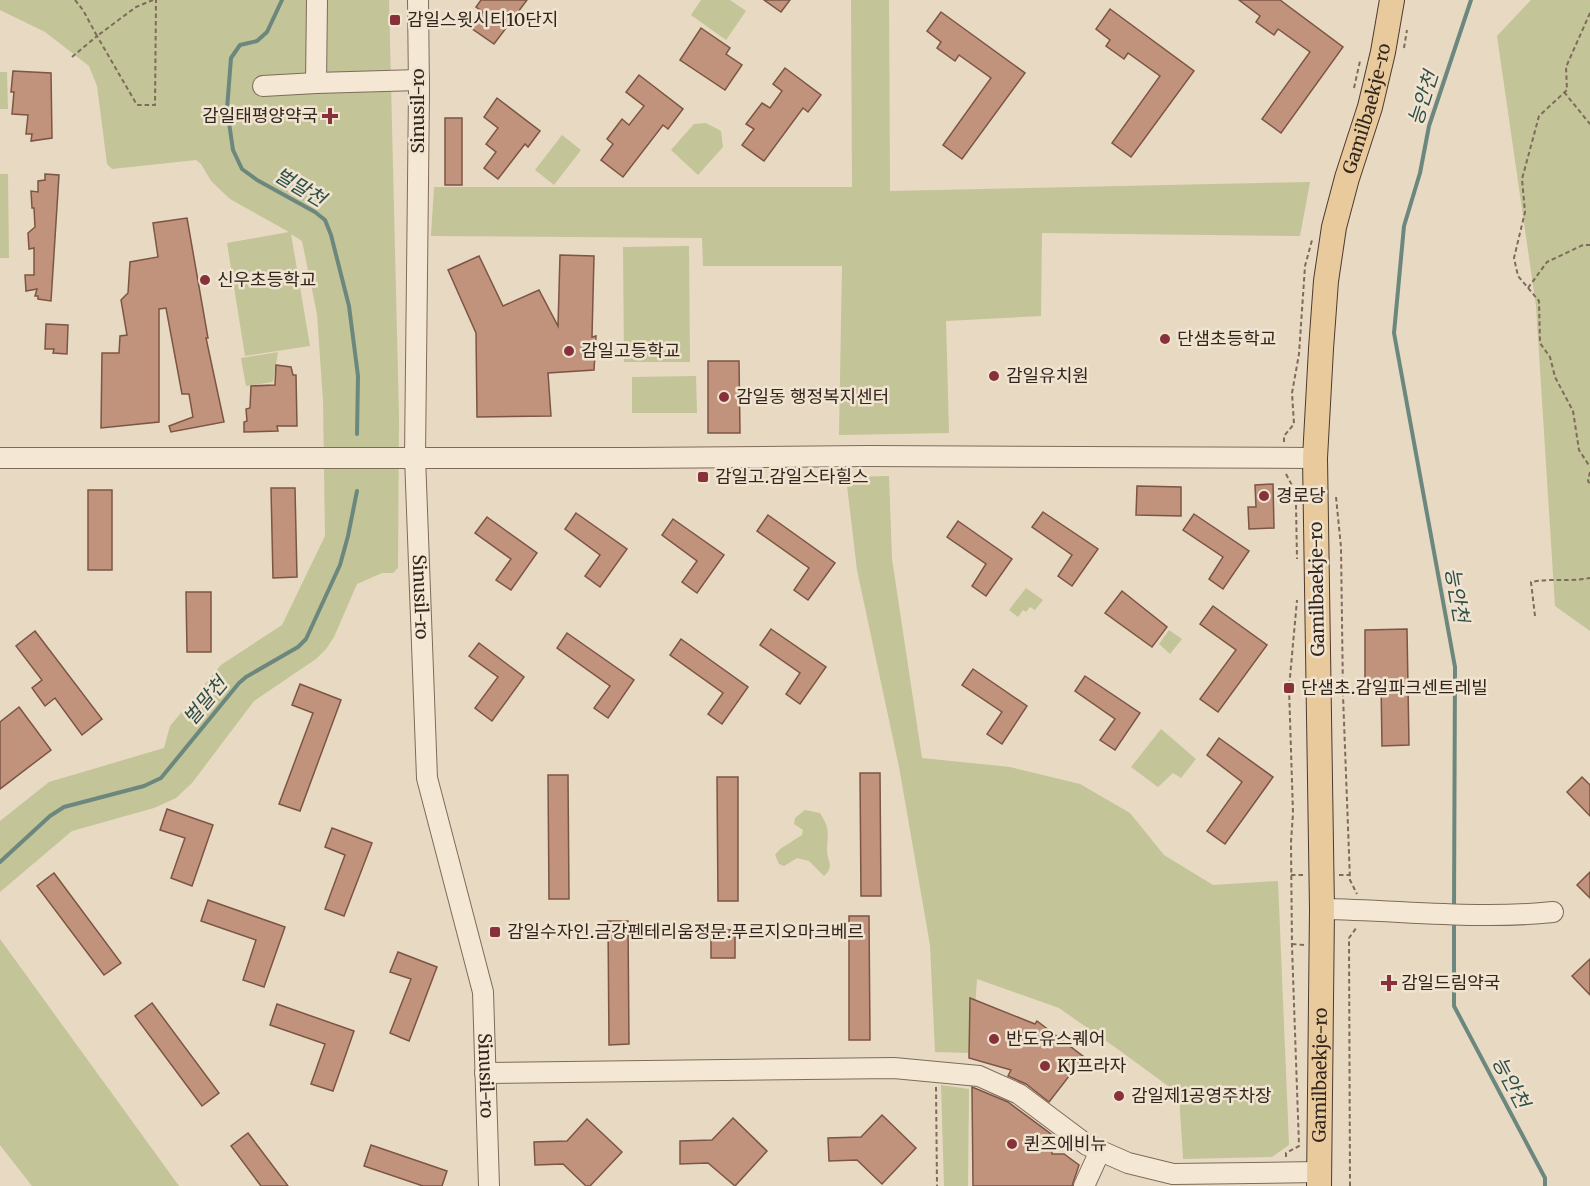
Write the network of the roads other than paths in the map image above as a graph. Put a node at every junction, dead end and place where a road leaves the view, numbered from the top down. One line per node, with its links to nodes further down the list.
1 (317, 0): 5 (street)
2 (418, 0): 4 (street, Sinusil-ro)
3 (1392, 0): 9 (main road, Gamilbaekje-ro)
4 (419, 80): 5 (street); 7 (street, Sinusil-ro)
5 (316, 83): 6 (street)
6 (264, 86)
7 (415, 457): 8 (street); 9 (street); 12 (street, Sinusil-ro)
8 (0, 458)
9 (1315, 458): 10 (main road, Gamilbaekje-ro)
10 (1322, 909): 11 (street); 14 (main road, Gamilbaekje-ro)
11 (1553, 912)
12 (485, 1073): 13 (street); 15 (street, Sinusil-ro)
13 (1100, 1151): 14 (street); 16 (street)
14 (1319, 1179)
15 (489, 1186)
16 (1084, 1186)

